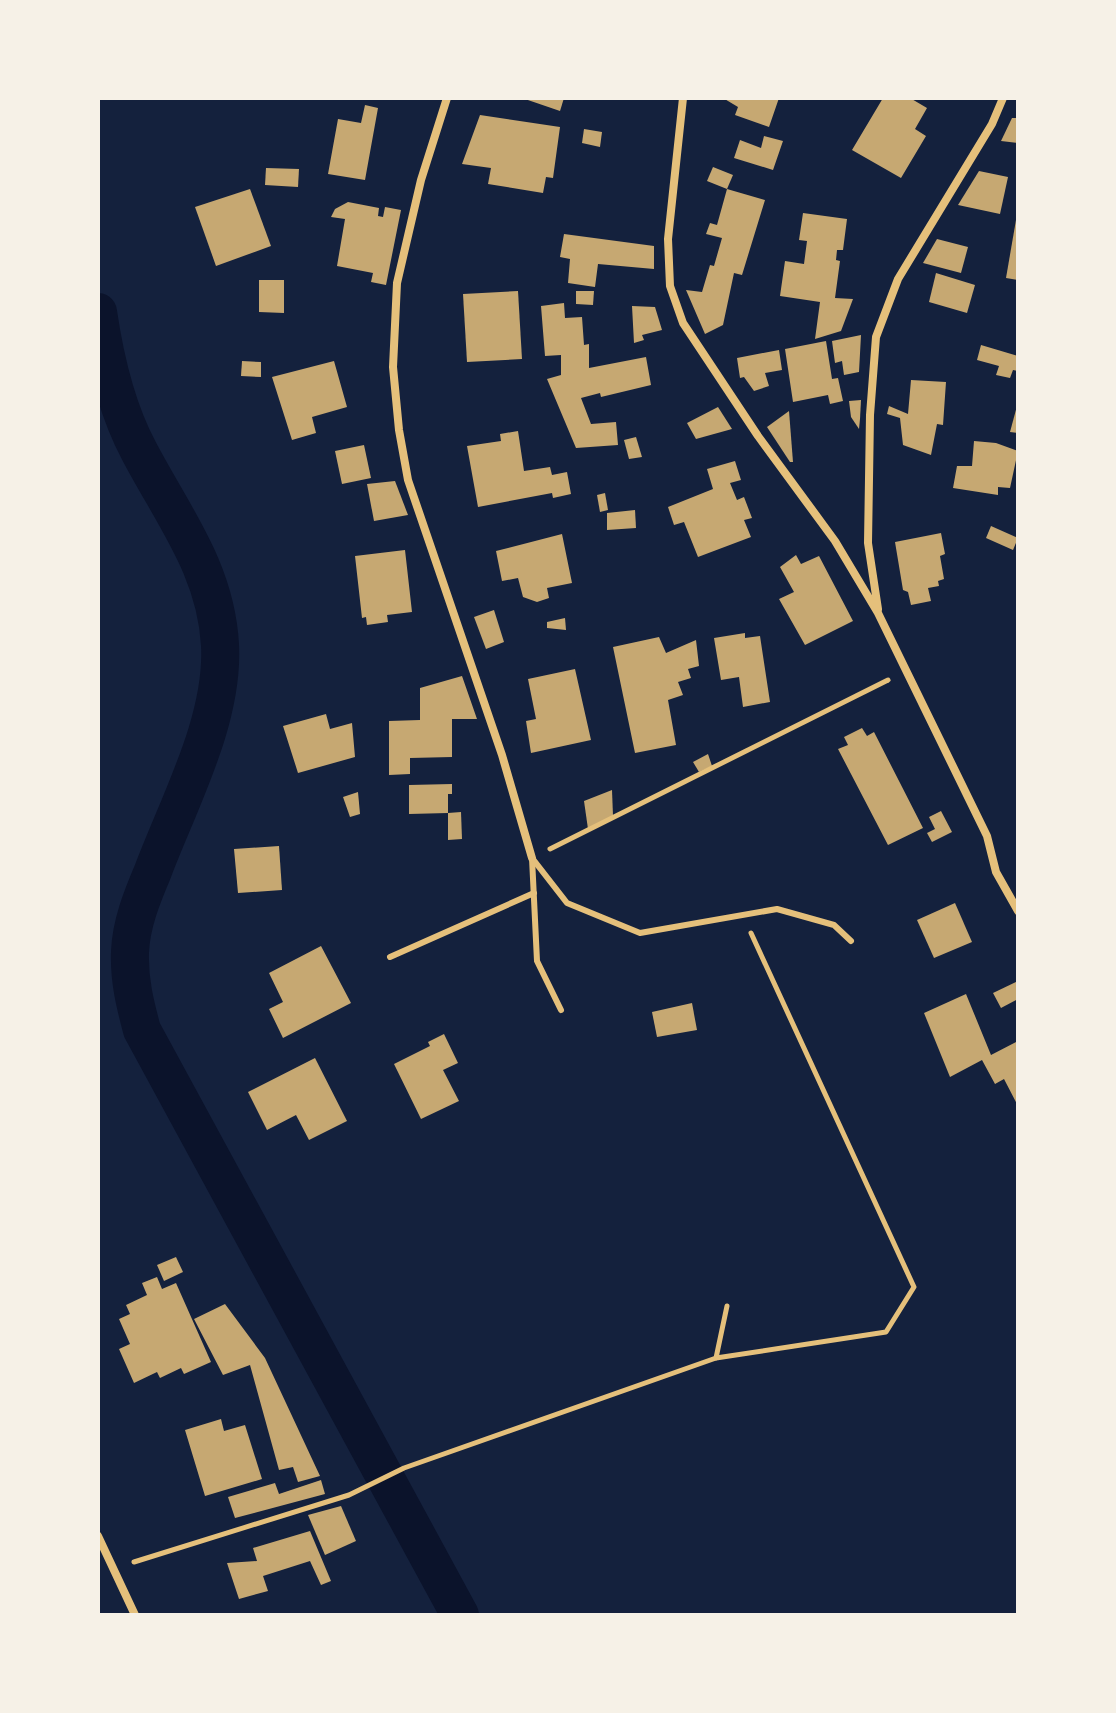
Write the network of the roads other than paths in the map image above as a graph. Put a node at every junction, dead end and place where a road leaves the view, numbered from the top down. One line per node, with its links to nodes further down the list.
1 (447, 98): 5 (street)
2 (683, 98): 4 (street)
3 (1003, 98): 4 (street)
4 (878, 613): 7 (street)
5 (532, 858): 6 (lane); 8 (lane)
6 (534, 893): 9 (lane); 10 (lane)
7 (1018, 911)
8 (851, 941)
9 (390, 957)
10 (561, 1010)
11 (98, 1536): 12 (street)
12 (135, 1615)

